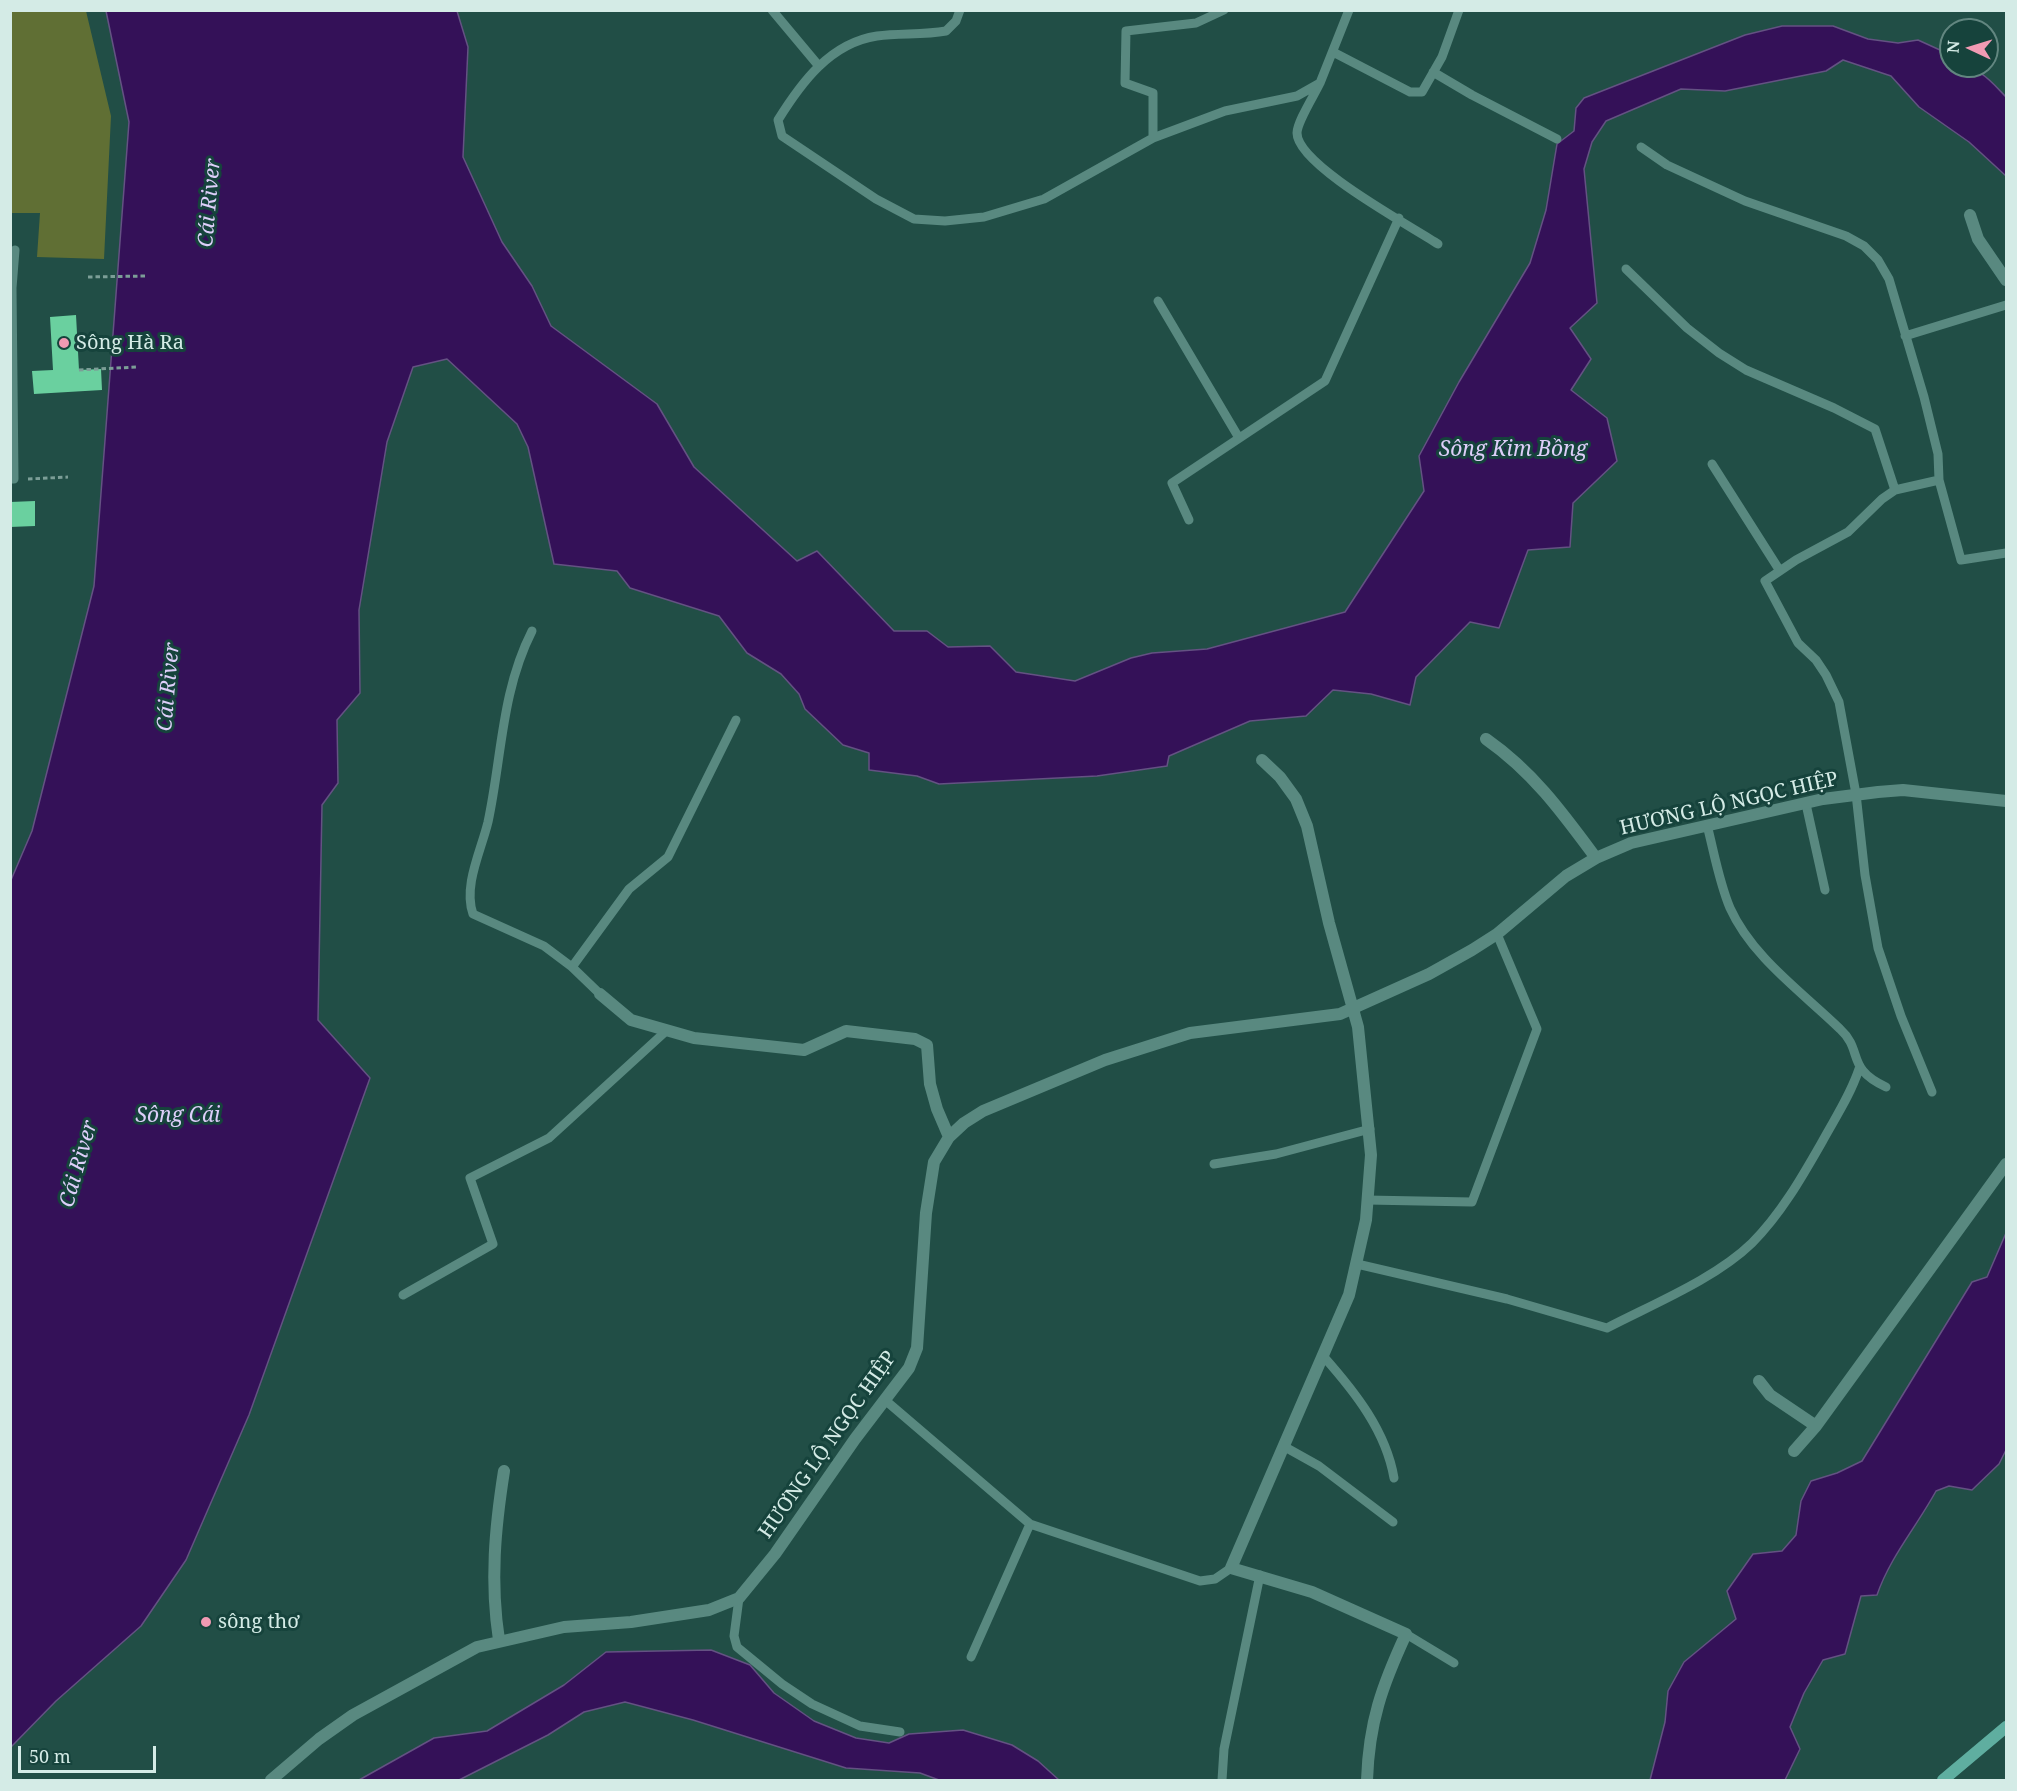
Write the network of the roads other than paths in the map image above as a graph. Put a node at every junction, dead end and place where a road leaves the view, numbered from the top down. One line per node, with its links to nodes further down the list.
1 (772, 10): 7 (lane)
2 (960, 10): 7 (lane)
3 (1224, 10): 10 (lane)
4 (1349, 10): 6 (lane)
5 (1459, 10): 8 (lane)
6 (1333, 52): 8 (lane); 9 (lane)
7 (818, 65): 10 (lane)
8 (1433, 72): 11 (lane)
9 (1320, 83): 10 (lane); 14 (lane)
10 (1153, 138)
11 (1557, 139)
12 (1641, 147): 22 (lane)
13 (1970, 215): 18 (street)
14 (1399, 218): 15 (lane); 23 (lane)
15 (1438, 243)
16 (15, 250): 19 (lane)
17 (1626, 269): 27 (lane)
18 (2007, 280)
19 (11, 287): 25 (lane)
20 (1158, 301): 23 (lane)
21 (2007, 305): 22 (lane)
22 (1905, 336): 26 (lane)
23 (1239, 438): 28 (lane)
24 (1712, 464): 30 (lane)
25 (12, 479)
26 (1939, 480): 27 (lane); 29 (lane)
27 (1895, 490): 30 (lane)
28 (1189, 520)
29 (2007, 552)
30 (1780, 571): 35 (lane)
31 (532, 631): 42 (lane)
32 (736, 720): 42 (lane)
33 (1486, 739): 39 (street)
34 (1262, 760): 44 (street)
35 (1856, 794): 36 (street, HƯƠNG LỘ NGỌC HIỆP); 37 (street, HƯƠNG LỘ NGỌC HIỆP); 48 (lane)
36 (2007, 801)
37 (1806, 804): 38 (street, HƯƠNG LỘ NGỌC HIỆP); 40 (lane)
38 (1707, 825): 39 (street, HƯƠNG LỘ NGỌC HIỆP); 46 (lane)
39 (1596, 858): 41 (street, HƯƠNG LỘ NGỌC HIỆP)
40 (1825, 890)
41 (1497, 934): 44 (street, HƯƠNG LỘ NGỌC HIỆP); 53 (lane)
42 (572, 967): 43 (lane)
43 (600, 994): 45 (street)
44 (1354, 1008): 49 (street); 50 (street, HƯƠNG LỘ NGỌC HIỆP)
45 (665, 1032): 50 (street); 55 (lane)
46 (1859, 1069): 47 (lane); 54 (lane)
47 (1886, 1087)
48 (1932, 1092)
49 (1370, 1129): 51 (lane); 53 (street)
50 (950, 1137): 58 (street, HƯƠNG LỘ NGỌC HIỆP)
51 (1214, 1164)
52 (2007, 1164): 59 (street)
53 (1368, 1200): 54 (street)
54 (1357, 1264): 56 (street)
55 (403, 1295)
56 (1324, 1357): 60 (street); 63 (lane)
57 (1759, 1382): 59 (street)
58 (885, 1400): 65 (lane); 68 (street, HƯƠNG LỘ NGỌC HIỆP)
59 (1816, 1426): 61 (street)
60 (1285, 1447): 64 (lane); 66 (street)
61 (1794, 1451)
62 (504, 1471): 70 (street)
63 (1394, 1478)
64 (1393, 1522)
65 (1030, 1524): 66 (lane); 71 (lane)
66 (1231, 1568): 67 (street)
67 (1260, 1575): 69 (street); 76 (lane)
68 (739, 1598): 70 (street, HƯƠNG LỘ NGỌC HIỆP); 74 (lane)
69 (1406, 1634): 72 (lane); 77 (street)
70 (499, 1640): 75 (street, HƯƠNG LỘ NGỌC HIỆP)
71 (971, 1657)
72 (1454, 1663)
73 (2007, 1727): 78 (street)
74 (900, 1732)
75 (271, 1780)
76 (1222, 1780)
77 (1367, 1780)
78 (1943, 1780)

